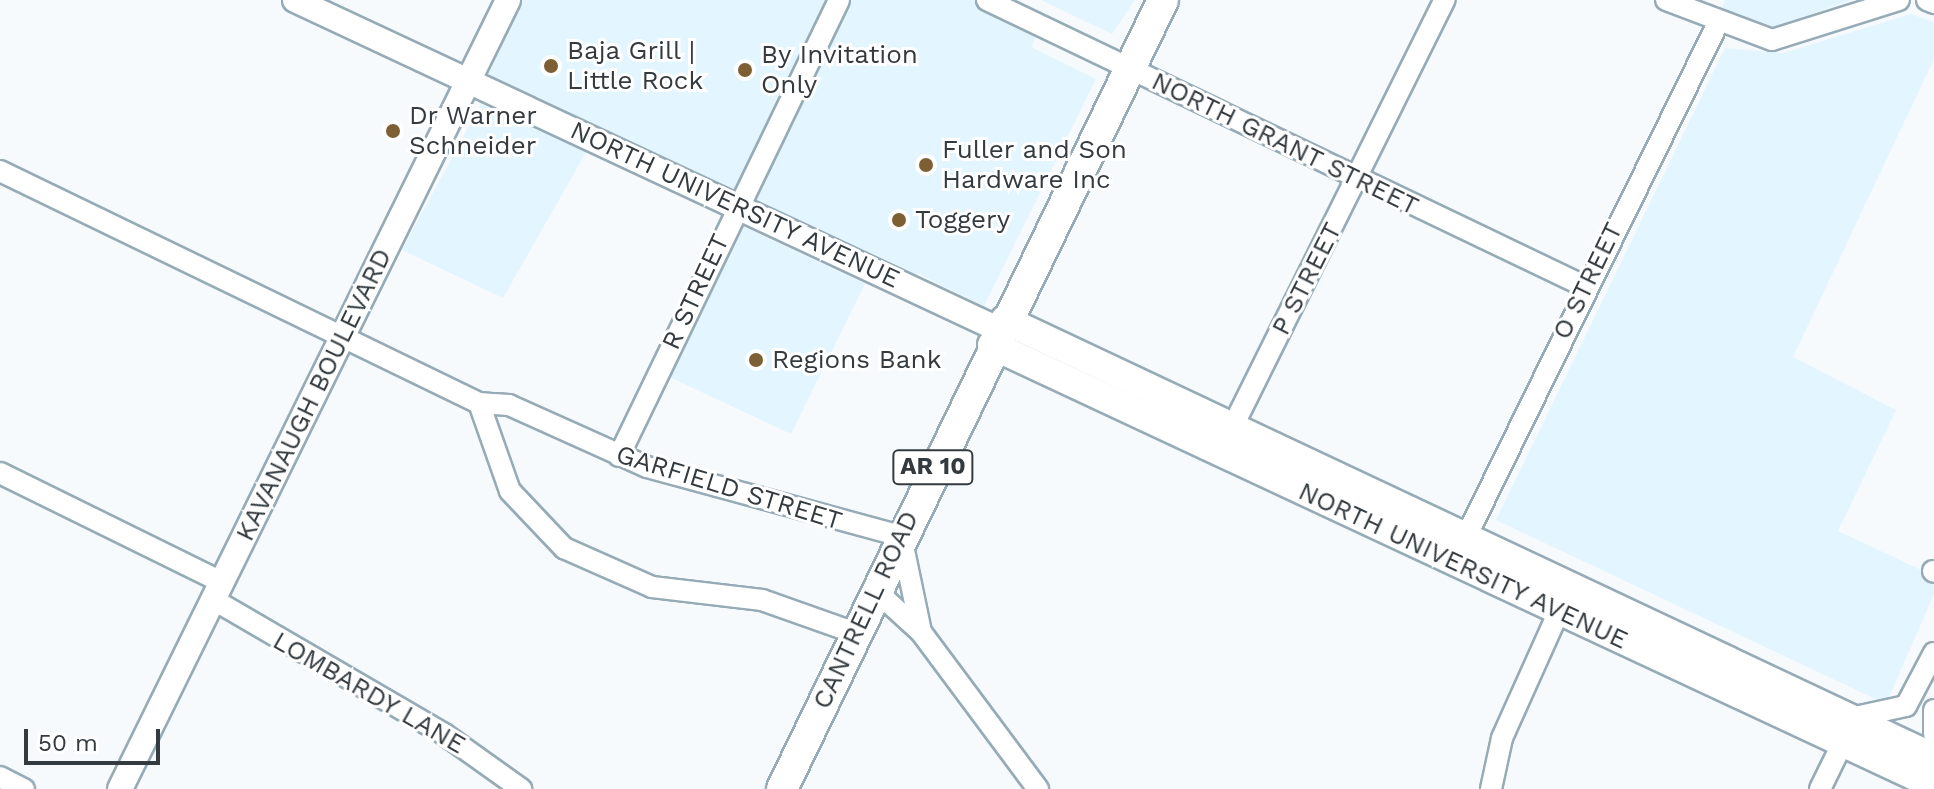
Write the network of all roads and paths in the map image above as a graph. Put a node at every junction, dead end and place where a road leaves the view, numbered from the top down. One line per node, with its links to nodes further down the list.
1 (295, 0): 11 (street, NORTH UNIVERSITY AVENUE)
2 (508, 0): 15 (street, KAVANAUGH BOULEVARD)
3 (839, 0): 18 (street, R STREET)
4 (987, 0): 14 (street, NORTH GRANT STREET)
5 (1163, 0): 14 (main road, CANTRELL ROAD / AR 10)
6 (1444, 0): 17 (street, P STREET)
7 (1666, 0): 13 (street)
8 (1899, 0): 12 (street)
9 (1927, 0): 10 (street)
10 (1934, 3)
11 (326, 7): 15 (street, NORTH UNIVERSITY AVENUE)
12 (1848, 8): 13 (street)
13 (1717, 25): 19 (street, O STREET)
14 (1130, 68): 17 (street, NORTH GRANT STREET); 20 (main road, CANTRELL ROAD / AR 10)
15 (469, 81): 18 (street, NORTH UNIVERSITY AVENUE); 21 (street, KAVANAUGH BOULEVARD)
16 (0, 171): 21 (street, GARFIELD STREET)
17 (1356, 180): 19 (street, NORTH GRANT STREET); 23 (street, P STREET)
18 (738, 205): 20 (street, NORTH UNIVERSITY AVENUE); 24 (street, R STREET)
19 (1584, 286): 27 (street, O STREET)
20 (999, 332): 23 (main road, NORTH UNIVERSITY AVENUE); 26 (main road, CANTRELL ROAD / AR 10); 31 (main road, NORTH UNIVERSITY AVENUE)
21 (341, 339): 22 (street, GARFIELD STREET); 30 (street, KAVANAUGH BOULEVARD)
22 (479, 403): 24 (street, GARFIELD STREET); 33 (street)
23 (1232, 428): 27 (main road, NORTH UNIVERSITY AVENUE)
24 (619, 456): 26 (street, GARFIELD STREET)
25 (0, 473): 30 (street, LOMBARDY LANE)
26 (901, 536): 29 (main road, CANTRELL ROAD / AR 10); 32 (street)
27 (1465, 539): 28 (main road, NORTH UNIVERSITY AVENUE)
28 (1571, 585): 31 (street); 36 (main road, NORTH UNIVERSITY AVENUE)
29 (875, 590): 32 (street); 33 (main road, CANTRELL ROAD / AR 10)
30 (218, 591): 42 (street, KAVANAUGH BOULEVARD); 43 (street, LOMBARDY LANE)
31 (1558, 613): 36 (main road, NORTH UNIVERSITY AVENUE); 46 (street)
32 (921, 632): 45 (street)
33 (855, 633): 44 (main road, CANTRELL ROAD / AR 10)
34 (1934, 653): 36 (street)
35 (1934, 710): 37 (street)
36 (1849, 729): 38 (main road, NORTH UNIVERSITY AVENUE); 40 (main road, NORTH UNIVERSITY AVENUE); 47 (street)
37 (1934, 734)
38 (1934, 758)
39 (0, 777): 41 (street)
40 (1934, 785)
41 (24, 789)
42 (120, 789)
43 (521, 789)
44 (782, 789)
45 (1038, 789)
46 (1491, 789)
47 (1820, 789)

